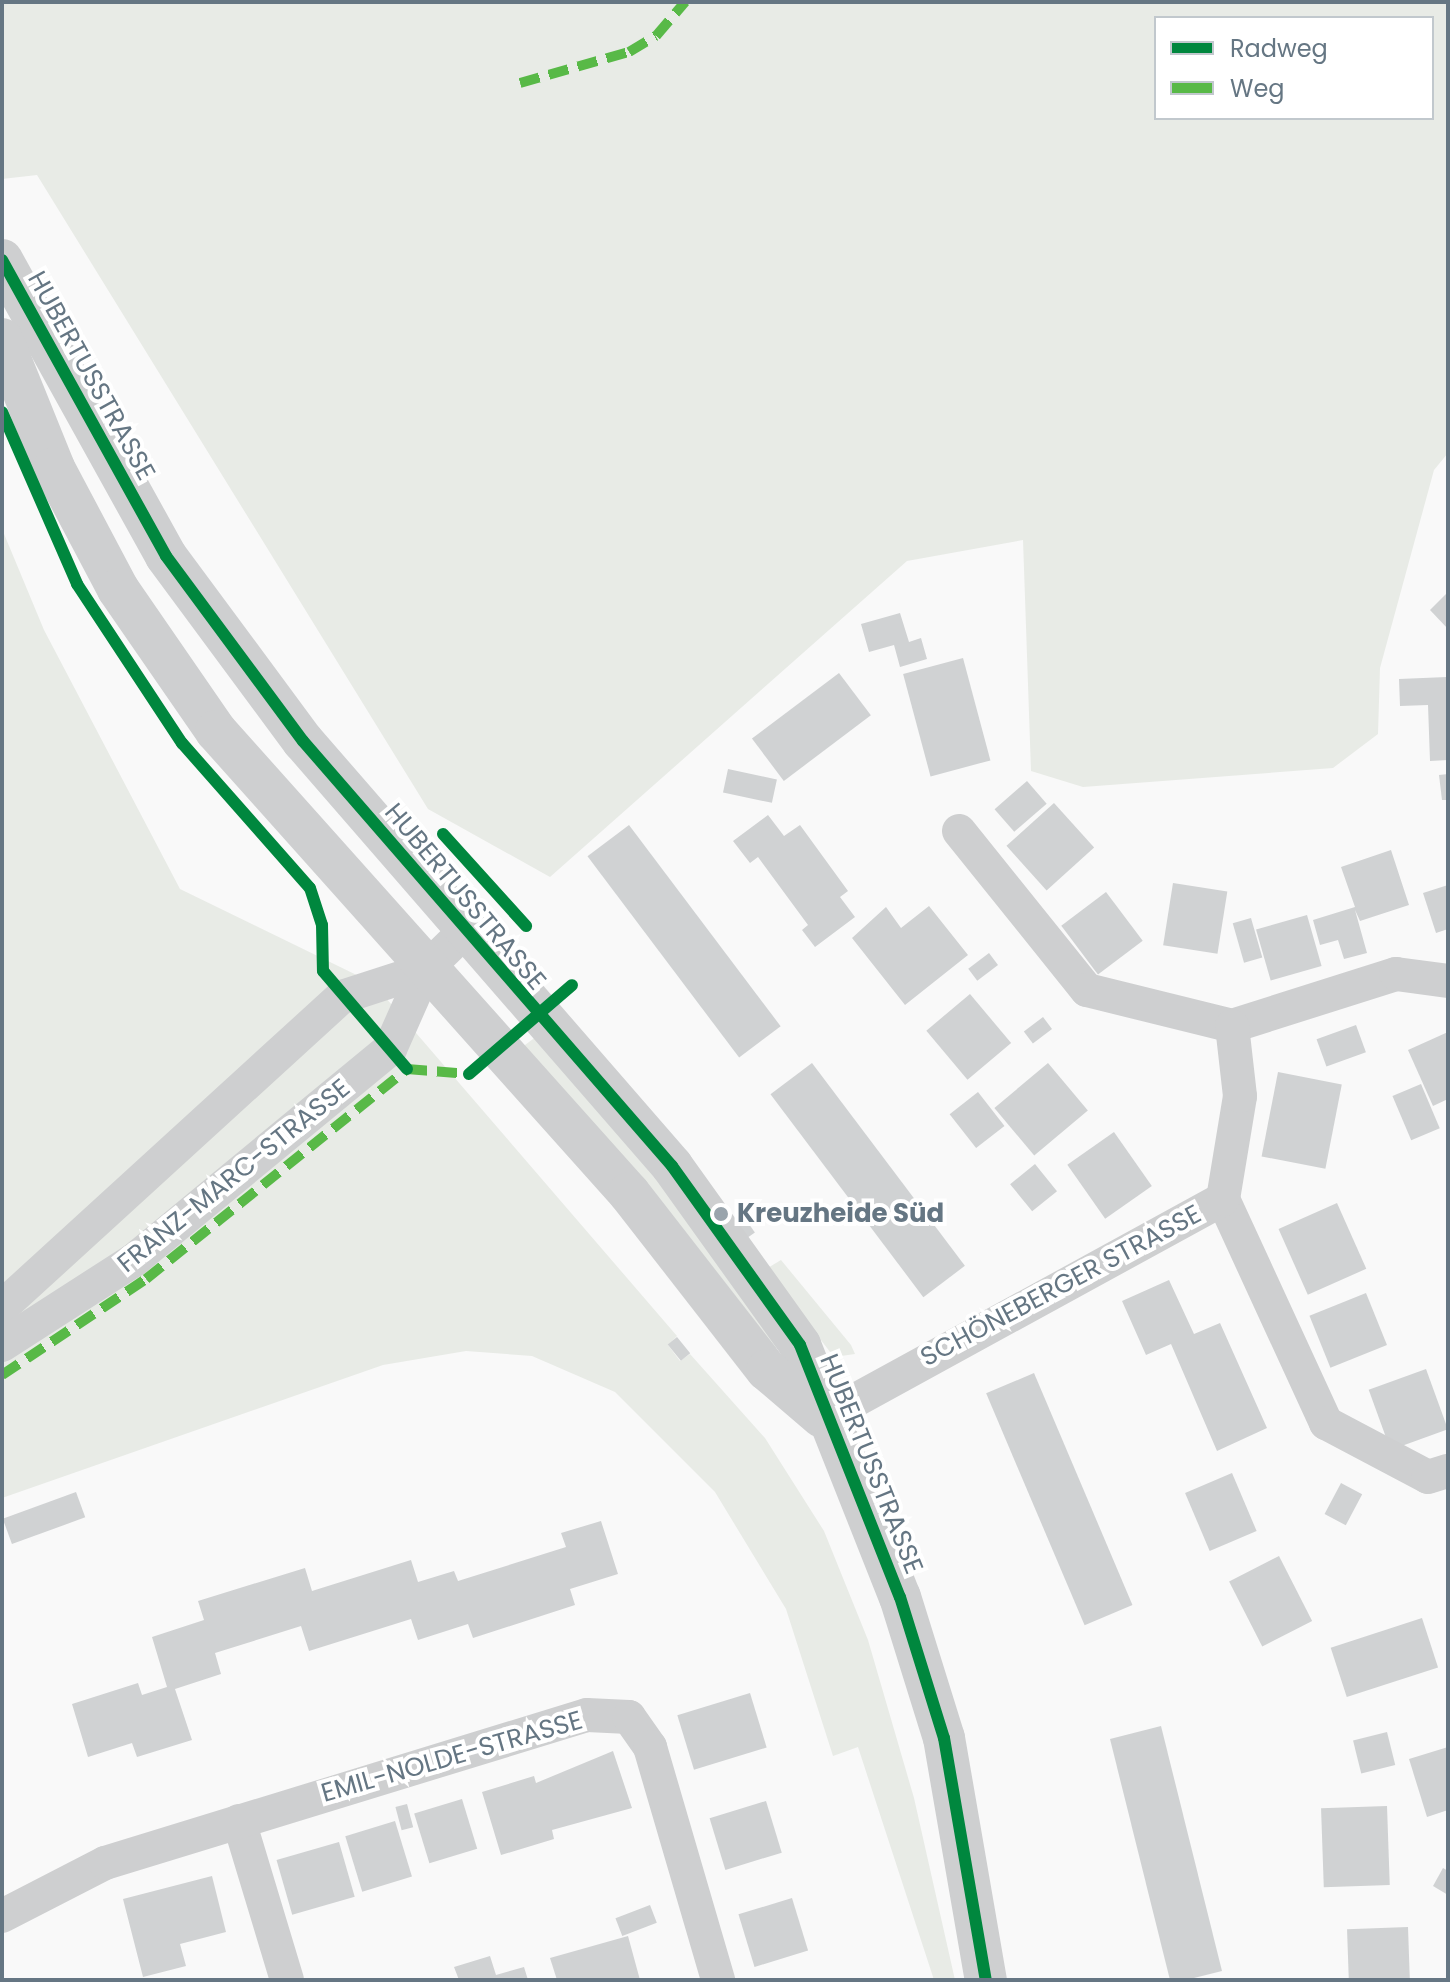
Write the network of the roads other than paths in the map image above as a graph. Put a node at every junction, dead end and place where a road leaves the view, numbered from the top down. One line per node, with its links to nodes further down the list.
1 (2, 260): 4 (street, HUBERTUSSTRASSE)
2 (2, 339): 5 (street, HUBERTUSSTRASSE)
3 (959, 831): 7 (street)
4 (464, 932): 5 (street, FRANZ-MARC-STRASSE); 12 (street, HUBERTUSSTRASSE)
5 (425, 970): 9 (street, FRANZ-MARC-STRASSE); 10 (street, FRANZ-MARC-STRASSE); 12 (street, HUBERTUSSTRASSE)
6 (1448, 981): 7 (street)
7 (1232, 1026): 8 (street, SCHÖNEBERGER STRASSE)
8 (1223, 1199): 11 (street, SCHÖNEBERGER STRASSE); 13 (street)
9 (2, 1307)
10 (2, 1345)
11 (885, 1381): 12 (street, HUBERTUSSTRASSE)
12 (823, 1418): 18 (street, HUBERTUSSTRASSE)
13 (1448, 1471)
14 (239, 1821): 15 (street, EMIL-NOLDE-STRASSE); 16 (street); 17 (street, EMIL-NOLDE-STRASSE)
15 (2, 1916)
16 (287, 1980)
17 (718, 1980)
18 (986, 1980)

